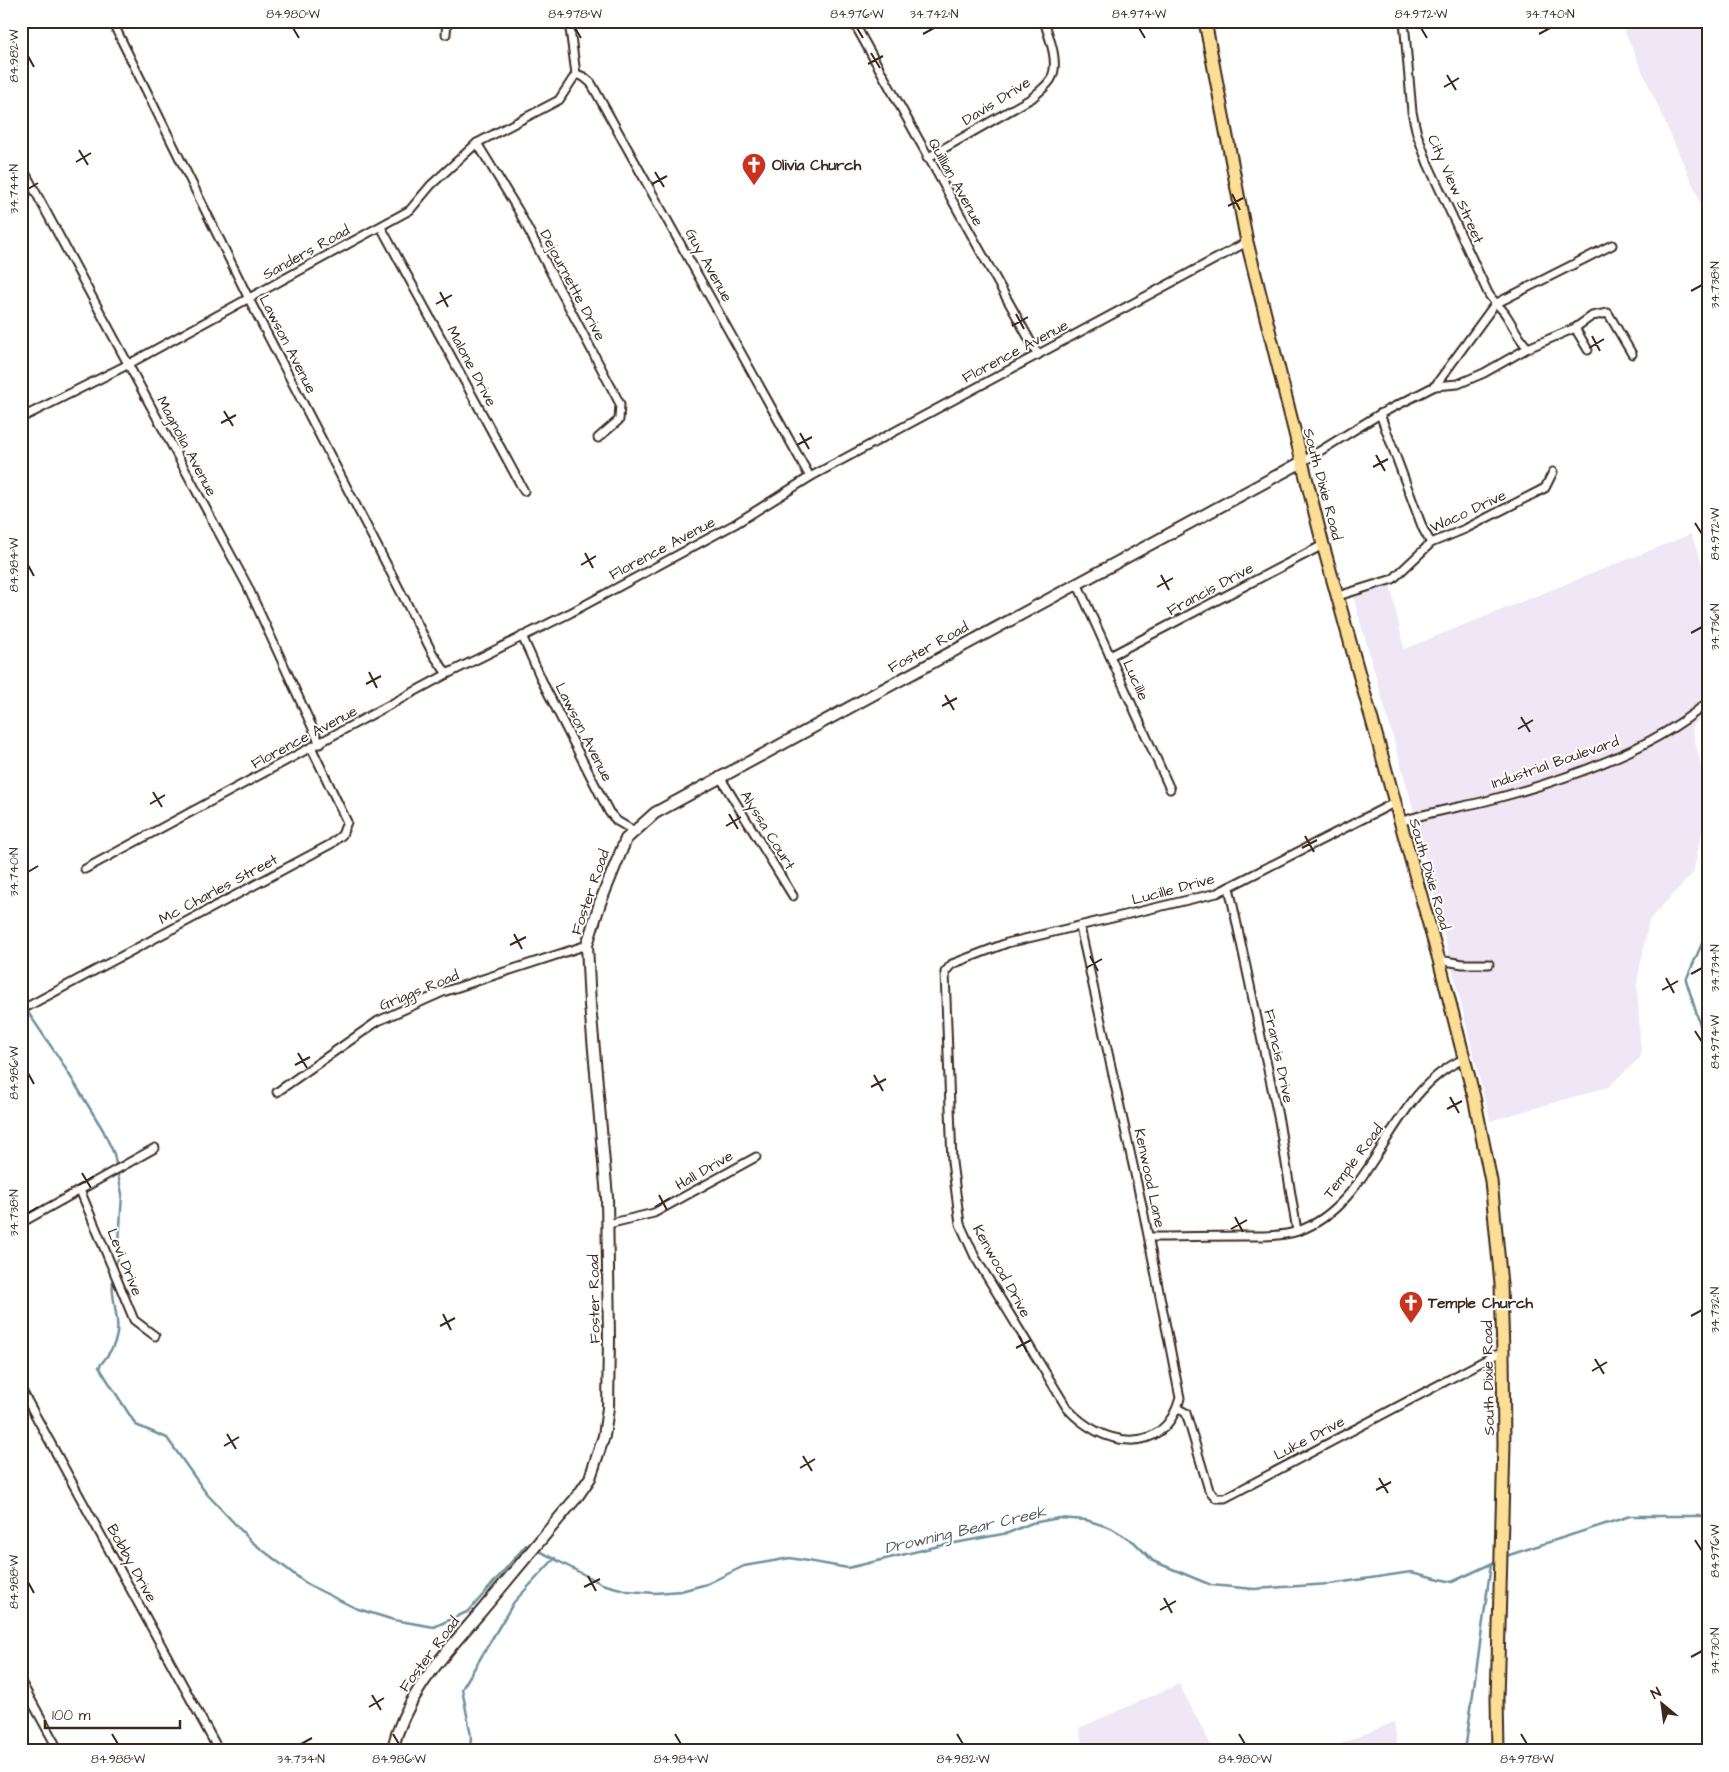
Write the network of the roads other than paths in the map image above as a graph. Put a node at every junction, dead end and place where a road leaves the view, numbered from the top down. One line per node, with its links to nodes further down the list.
1 (112, 21): 16 (street, Lawson Avenue)
2 (447, 21): 8 (street)
3 (574, 21): 9 (street)
4 (853, 21): 11 (street, Quillian Avenue)
5 (1044, 21): 11 (street, Davis Drive)
6 (1205, 21): 14 (main road, South Dixie Road)
7 (1404, 21): 17 (street, City View Street)
8 (446, 34)
9 (576, 74): 10 (street, Sanders Road); 30 (street, Guy Avenue)
10 (477, 143): 13 (street, Sanders Road); 27 (street, Dejournette Drive)
11 (927, 158): 22 (street, Quillian Avenue)
12 (21, 165): 23 (street, Magnolia Avenue)
13 (382, 227): 16 (street, Sanders Road); 31 (street, Malone Drive)
14 (1247, 242): 22 (street, Florence Avenue); 28 (main road, South Dixie Road)
15 (1612, 245): 17 (street)
16 (249, 299): 23 (street, Sanders Road); 38 (street, Lawson Avenue)
17 (1495, 304): 19 (street, City View Street); 24 (street)
18 (1575, 328): 19 (street); 20 (street); 21 (street)
19 (1528, 348): 24 (street)
20 (1588, 350)
21 (1632, 354)
22 (1038, 355): 30 (street, Florence Avenue)
23 (127, 365): 26 (street, Sanders Road); 40 (street, Magnolia Avenue)
24 (1435, 386): 25 (street)
25 (1380, 414): 28 (street); 32 (street)
26 (21, 418)
27 (598, 438)
28 (1302, 462): 33 (main road, South Dixie Road); 34 (street, Foster Road)
29 (1553, 472): 32 (street, Waco Drive)
30 (810, 477): 36 (street, Florence Avenue)
31 (524, 491)
32 (1431, 543): 35 (street, Waco Drive)
33 (1323, 545): 35 (main road, South Dixie Road); 37 (street, Francis Drive)
34 (1077, 583): 37 (street, Lucille); 42 (street, Foster Road)
35 (1338, 596): 44 (main road, South Dixie Road)
36 (522, 636): 38 (street, Florence Avenue); 46 (street, Lawson Avenue)
37 (1110, 656): 43 (street, Lucille)
38 (447, 674): 40 (street, Florence Avenue)
39 (1708, 702): 45 (street, Industrial Boulevard)
40 (320, 744): 41 (street, Florence Avenue)
41 (312, 749): 47 (street, Florence Avenue); 55 (street, Mc Charles Street)
42 (720, 777): 46 (street, Foster Road); 49 (street, Alyssa Court)
43 (1170, 789)
44 (1394, 803): 45 (main road, South Dixie Road); 48 (street, Lucille Drive)
45 (1400, 822): 52 (main road, South Dixie Road)
46 (634, 831): 51 (street, Foster Road)
47 (85, 869)
48 (1229, 887): 50 (street, Lucille Drive); 63 (street, Francis Drive)
49 (793, 896)
50 (1080, 927): 54 (street, Lucille Drive); 64 (street, Kenwood Lane)
51 (587, 945): 57 (street, Griggs Road); 62 (street, Foster Road)
52 (1439, 960): 53 (street); 56 (main road, South Dixie Road)
53 (1489, 964)
54 (947, 968): 68 (street, Kenwood Drive)
55 (21, 1010)
56 (1464, 1059): 63 (street, Temple Road); 66 (main road, South Dixie Road)
57 (277, 1092)
58 (155, 1148): 60 (street)
59 (756, 1157): 62 (street, Hall Drive)
60 (80, 1190): 61 (street); 65 (street, Levi Drive)
61 (21, 1223)
62 (608, 1224): 72 (street, Foster Road)
63 (1297, 1232): 64 (street, Temple Road)
64 (1149, 1237): 68 (street, Kenwood Lane)
65 (155, 1336)
66 (1503, 1354): 68 (street, Luke Drive); 73 (main road, South Dixie Road)
67 (21, 1389): 71 (street, Bobby Drive)
68 (1178, 1408)
69 (21, 1682): 70 (street)
70 (60, 1751)
71 (219, 1751)
72 (392, 1751)
73 (1498, 1751)

